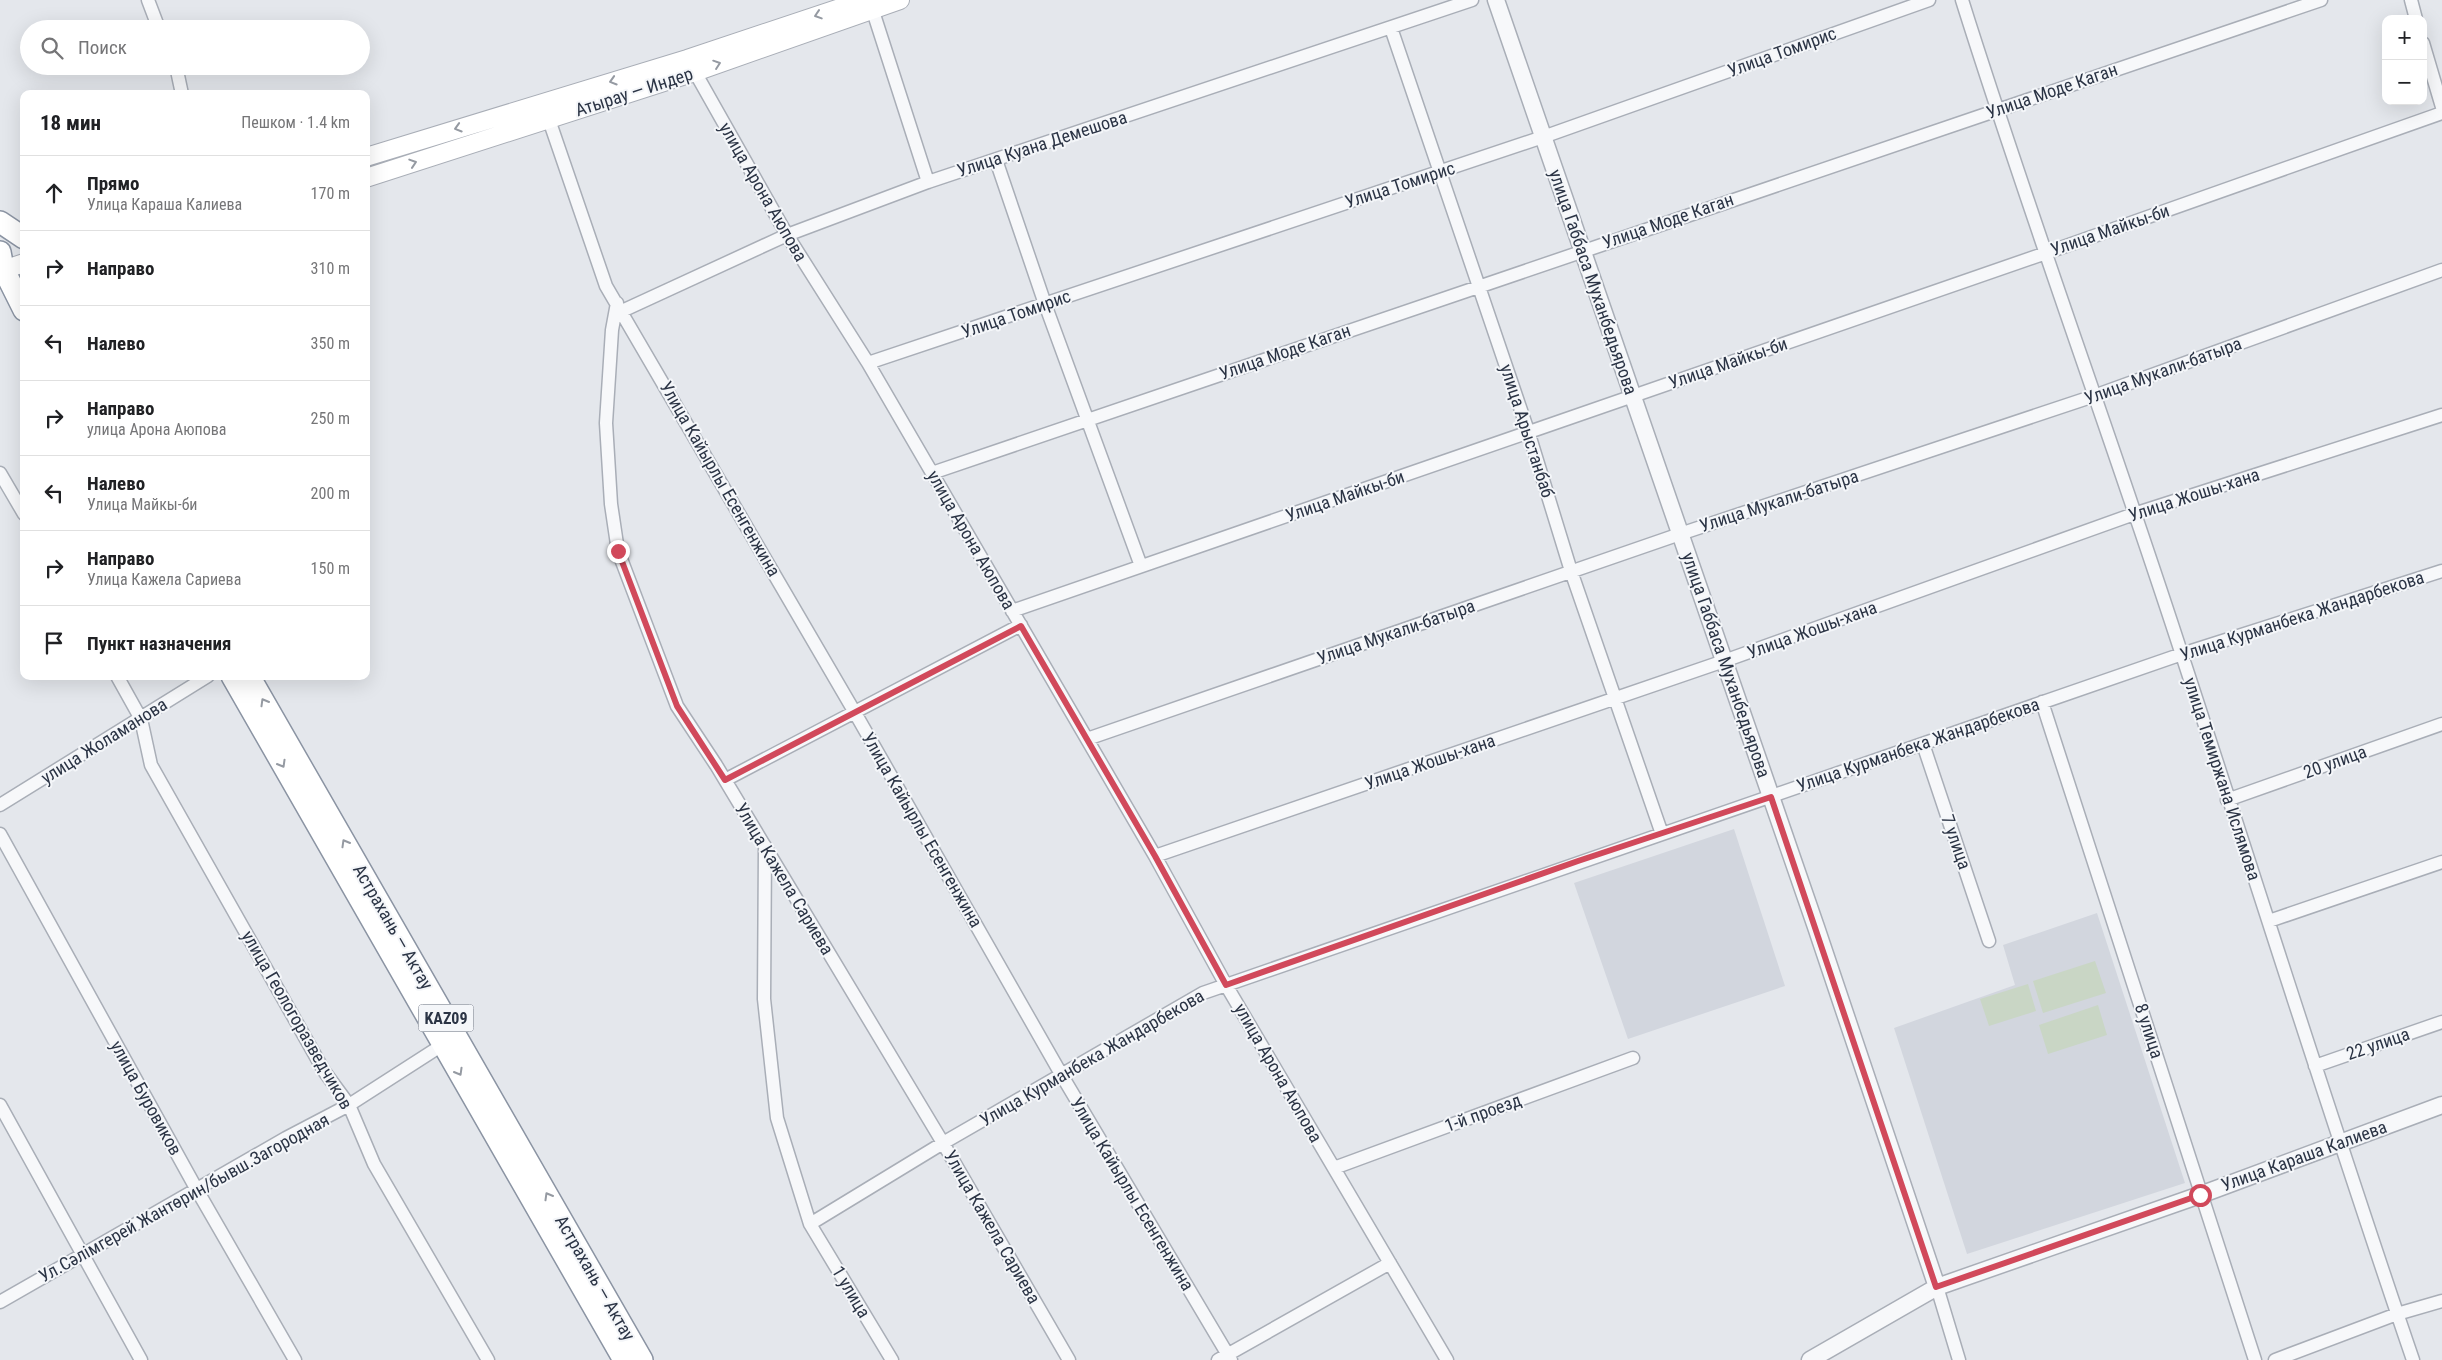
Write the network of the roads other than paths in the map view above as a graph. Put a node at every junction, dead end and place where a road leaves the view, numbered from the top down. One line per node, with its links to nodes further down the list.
1 (148, 0): 11 (street)
2 (900, 0): 9 (main road, Атырау — Индер)
3 (1472, 0): 12 (street, Улица Куана Демешова)
4 (1496, 0): 22 (street, улица Габбаса Муханбедьярова)
5 (1929, 0): 22 (street, Улица Томирис)
6 (1962, 0): 19 (street, улица Темиржана Ислямова)
7 (2321, 0): 19 (street, Улица Моде Каган)
8 (2411, 0): 10 (street)
9 (869, 3): 14 (main road, Атырау — Индер); 27 (street)
10 (2415, 15)
11 (156, 20)
12 (1391, 28): 24 (street, Улица Куана Демешова); 25 (street, улица Арыстанбаб)
13 (2427, 56): 18 (street)
14 (691, 65): 17 (main road, Атырау — Индер, one-way to 17); 21 (main road, Атырау — Индер); 30 (street, улица Арона Аюпова)
15 (178, 75): 16 (street)
16 (181, 90)
17 (543, 102): 21 (street, Улица Кайырлы Есенгенжина); 23 (main road, Атырау — Индер, one-way to 23)
18 (2442, 107)
19 (1997, 110): 31 (street, Улица Моде Каган); 32 (street, улица Темиржана Ислямова)
20 (2442, 113): 32 (street, Улица Майкы-би)
21 (549, 120): 26 (main road, Атырау — Индер, one-way to 21); 38 (street, Улица Кайырлы Есенгенжина)
22 (1544, 137): 25 (street, Улица Томирис); 31 (street, улица Габбаса Муханбедьярова)
23 (370, 156)
24 (996, 160): 27 (street, Улица Куана Демешова); 37 (street)
25 (1441, 171): 35 (street, улица Арыстанбаб); 37 (street, Улица Томирис)
26 (370, 177)
27 (928, 182): 30 (street, Улица Куана Демешова)
28 (0, 222): 29 (highway)
29 (20, 235)
30 (787, 235): 38 (street, Улица Куана Демешова); 39 (street, улица Арона Аюпова)
31 (1582, 250): 35 (street, Улица Моде Каган); 40 (street, улица Габбаса Муханбедьярова)
32 (2046, 253): 40 (street, Улица Майкы-би); 41 (street, улица Темиржана Ислямова)
33 (2442, 270): 41 (street, Улица Мукали-батыра)
34 (9, 274): 36 (highway)
35 (1478, 286): 43 (street, Улица Моде Каган); 44 (street, улица Арыстанбаб)
36 (20, 300)
37 (1045, 304): 39 (street, Улица Томирис); 43 (street)
38 (620, 307): 63 (street, Улица Кайырлы Есенгенжина); 68 (street, Улица Кажела Сариева)
39 (868, 363): 46 (street, улица Арона Аюпова)
40 (1633, 396): 44 (street, Улица Майкы-би); 49 (street, улица Габбаса Муханбедьярова)
41 (2094, 396): 48 (street, улица Темиржана Ислямова); 49 (street, Улица Мукали-батыра)
42 (2442, 415): 48 (street, Улица Жошы-хана)
43 (1087, 420): 46 (street, Улица Моде Каган); 50 (street)
44 (1528, 431): 50 (street, Улица Майкы-би); 52 (street, улица Арыстанбаб)
45 (0, 473): 47 (street)
46 (932, 473): 53 (street, улица Арона Аюпова)
47 (20, 507)
48 (2134, 514): 55 (street, улица Темиржана Ислямова); 56 (street, Улица Жошы-хана)
49 (1680, 534): 52 (street, Улица Мукали-батыра); 56 (street, улица Габбаса Муханбедьярова)
50 (1141, 566): 53 (street, Улица Майкы-би)
51 (2442, 571): 55 (street, Улица Курманбека Жандарбекова)
52 (1571, 572): 61 (street, улица Арыстанбаб); 66 (street, Улица Мукали-батыра)
53 (1012, 611): 54 (street, улица Арона Аюпова)
54 (1021, 626): 63 (street); 66 (street, улица Арона Аюпова)
55 (2182, 654): 62 (street, Улица Курманбека Жандарбекова); 70 (street, улица Темиржана Ислямова)
56 (1724, 661): 61 (street, Улица Жошы-хана); 69 (street, улица Габбаса Муханбедьярова)
57 (119, 680): 64 (street, улица Геологоразведчиков)
58 (202, 680): 64 (street, улица Жоламанова)
59 (234, 680): 77 (highway, Астрахань — Актау / KAZ09, one-way to 77)
60 (251, 680): 77 (highway, Астрахань — Актау / KAZ09, one-way to 60)
61 (1615, 699): 73 (street, улица Арыстанбаб); 75 (street, Улица Жошы-хана)
62 (2042, 702): 67 (street, Улица Курманбека Жандарбекова); 93 (street, 8 улица)
63 (854, 711): 68 (street); 85 (street, Улица Кайырлы Есенгенжина)
64 (141, 719): 71 (street, улица Жоламанова); 87 (street, улица Геологоразведчиков)
65 (2442, 724): 70 (street, 20 улица)
66 (1087, 739): 75 (street, улица Арона Аюпова)
67 (1923, 744): 69 (street, Улица Курманбека Жандарбекова); 79 (street, 7 улица)
68 (725, 780): 74 (street, Улица Кажела Сариева)
69 (1771, 797): 73 (street, Улица Курманбека Жандарбекова); 97 (street, улица Габбаса Муханбедьярова)
70 (2228, 800): 78 (street, улица Темиржана Ислямова)
71 (0, 805)
72 (0, 834): 92 (street, улица Буровиков)
73 (1662, 834): 80 (street, Улица Курманбека Жандарбекова)
74 (765, 846): 90 (street, Улица Кажела Сариева); 94 (street, 1 улица)
75 (1155, 856): 80 (street, улица Арона Аюпова)
76 (2442, 862): 78 (street)
77 (363, 889): 82 (highway, Астрахань — Актау / KAZ09)
78 (2269, 921): 84 (street, улица Темиржана Ислямова)
79 (1989, 941)
80 (1226, 985): 85 (street, Улица Курманбека Жандарбекова); 91 (street, улица Арона Аюпова)
81 (2442, 1022): 84 (street, 22 улица)
82 (449, 1040): 87 (street, Ул.Сәлімгерей Жантөрин/бывш.Загородная); 105 (highway, Астрахань — Актау / KAZ09, one-way to 105); 106 (highway, Астрахань — Актау / KAZ09, one-way to 82)
83 (1632, 1058): 91 (street, 1-й проезд)
84 (2315, 1066): 89 (street, улица Темиржана Ислямова)
85 (1062, 1074): 90 (street, Улица Курманбека Жандарбекова); 101 (street, Улица Кайырлы Есенгенжина)
86 (0, 1105): 95 (street)
87 (349, 1105): 92 (street, Ул.Сәлімгерей Жантөрин/бывш.Загородная); 104 (street, улица Геологоразведчиков)
88 (2442, 1105): 89 (street, Улица Караша Калиева)
89 (2340, 1142): 93 (street, Улица Караша Калиева); 100 (street, улица Темиржана Ислямова)
90 (943, 1143): 94 (street, Улица Курманбека Жандарбекова); 108 (street, Улица Кажела Сариева)
91 (1334, 1168): 96 (street, улица Арона Аюпова)
92 (197, 1190): 95 (street, Ул.Сәлімгерей Жантөрин/бывш.Загородная); 103 (street, улица Буровиков)
93 (2200, 1195): 97 (street, Улица Караша Калиева); 112 (street, 8 улица)
94 (810, 1224): 107 (street, 1 улица)
95 (84, 1255): 99 (street, Ул.Сәлімгерей Жантөрин/бывш.Загородная); 102 (street)
96 (1390, 1263): 101 (street); 109 (street, улица Арона Аюпова)
97 (1936, 1287): 110 (street, Улица Караша Калиева); 111 (street, улица Габбаса Муханбедьярова)
98 (2442, 1301): 100 (street)
99 (0, 1302)
100 (2397, 1314): 113 (street); 114 (street, улица Темиржана Ислямова)
101 (1226, 1358)
102 (141, 1360)
103 (295, 1360)
104 (488, 1360)
105 (624, 1360)
106 (642, 1360)
107 (892, 1360)
108 (1068, 1360)
109 (1447, 1360)
110 (1810, 1360)
111 (1959, 1360)
112 (2255, 1360)
113 (2275, 1360)
114 (2413, 1360)

